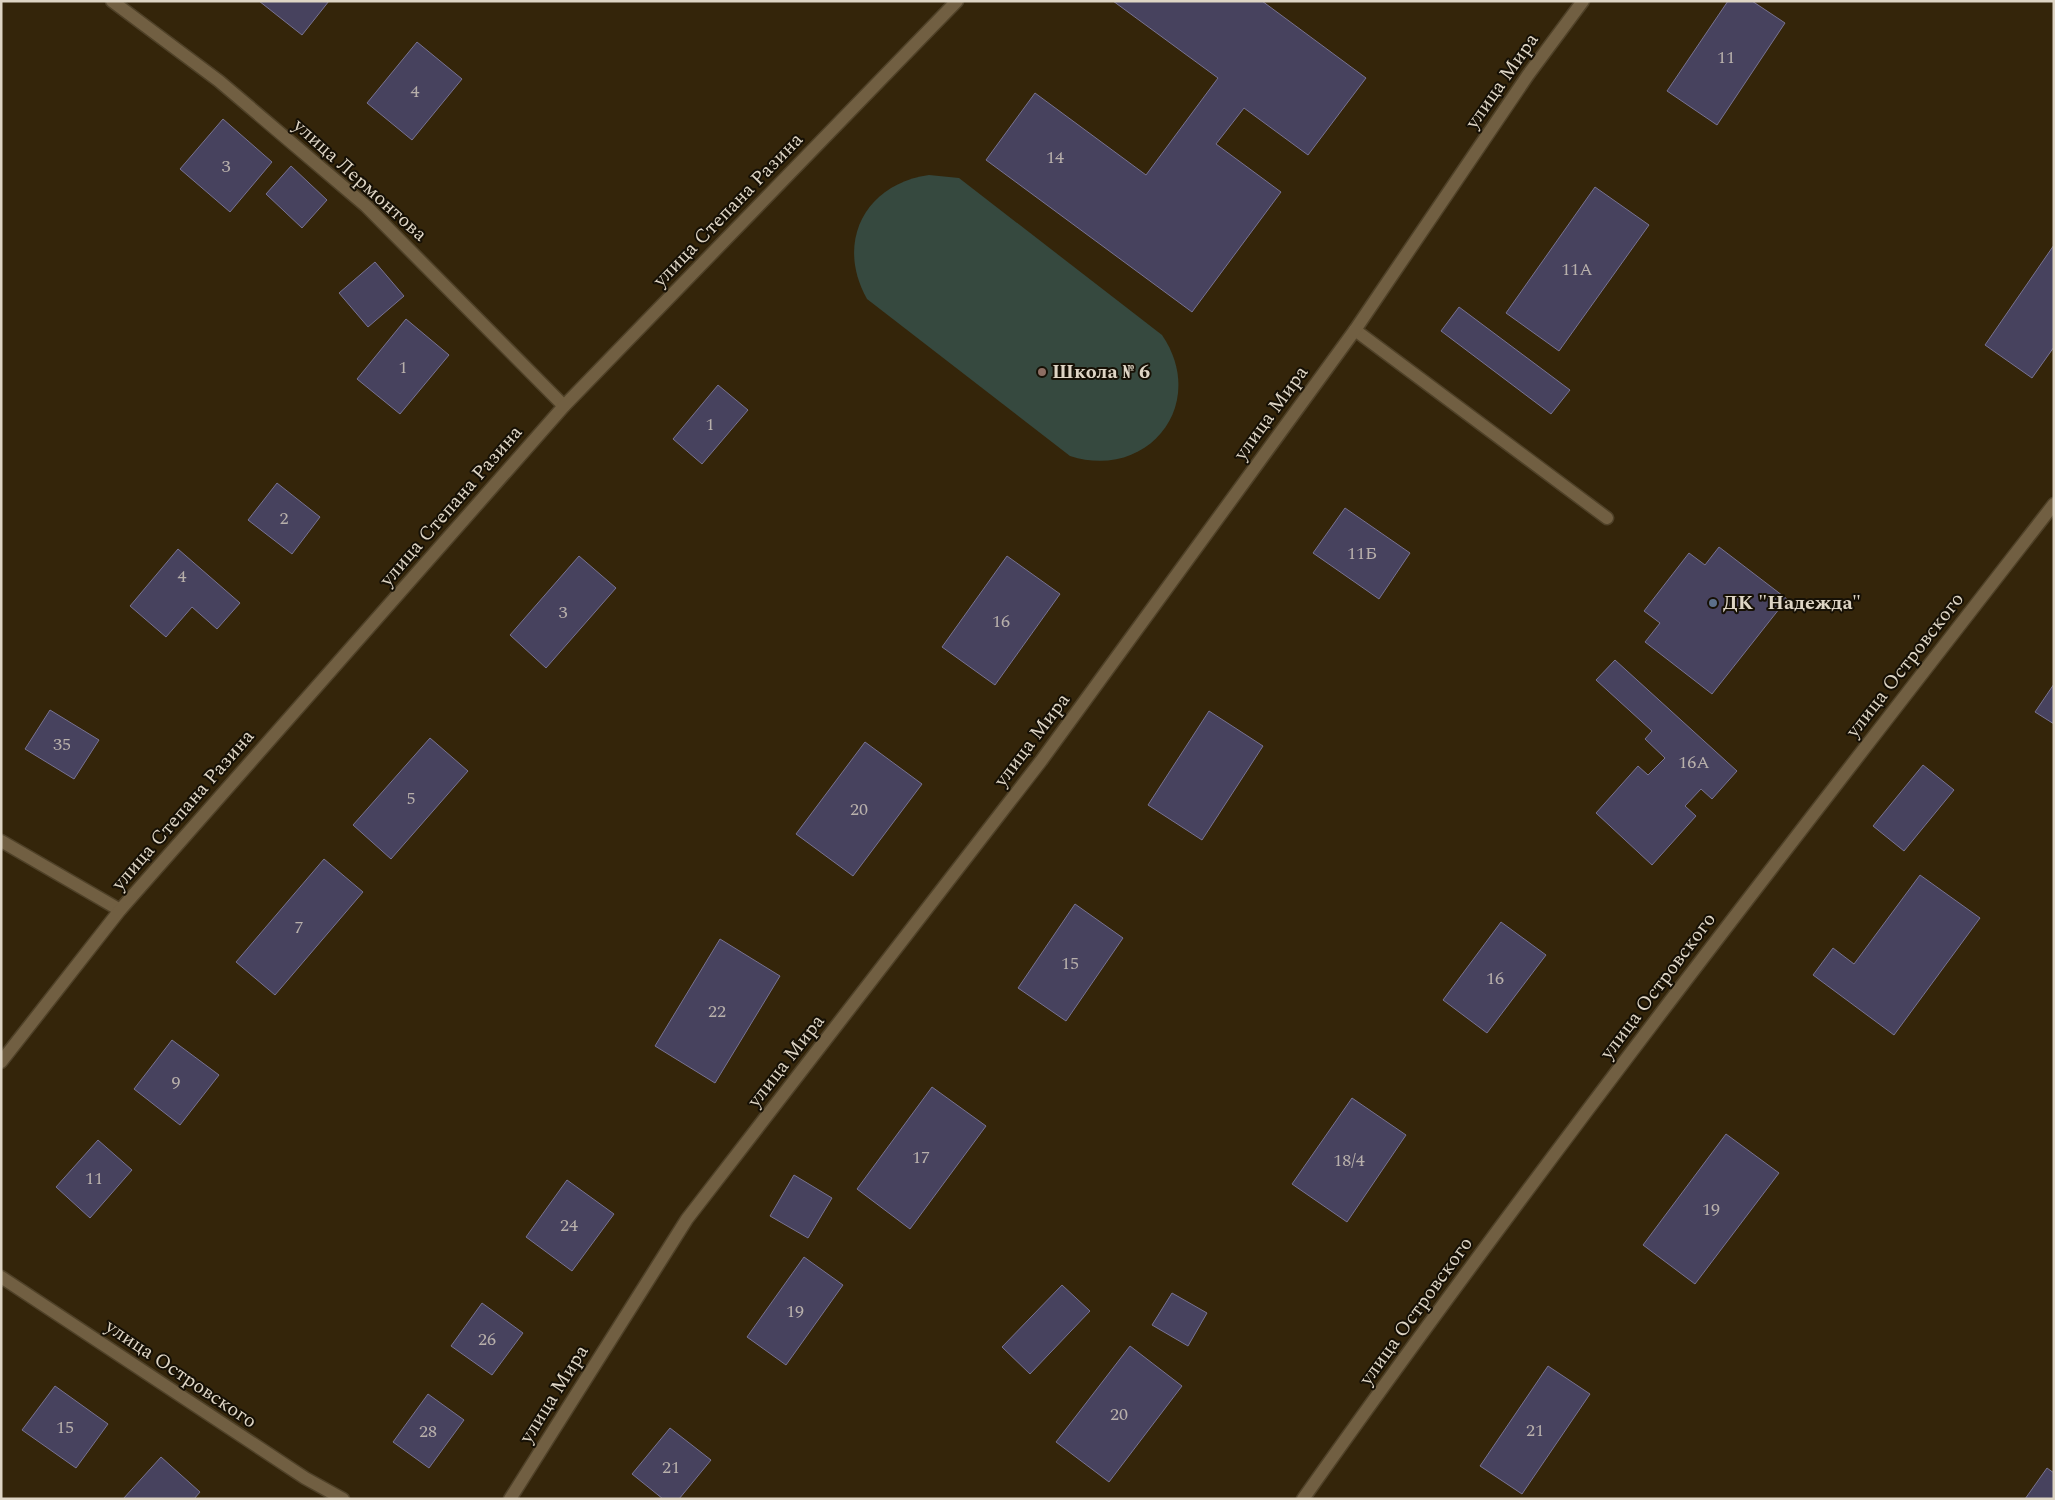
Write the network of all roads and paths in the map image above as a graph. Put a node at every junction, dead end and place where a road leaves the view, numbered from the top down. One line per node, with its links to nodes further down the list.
1 (112, 1): 5 (street, улица Лермонтова)
2 (957, 1): 5 (street, улица Степана Разина)
3 (1583, 1): 4 (street, улица Мира)
4 (1354, 330): 7 (street); 13 (street, улица Мира)
5 (564, 406): 9 (street, улица Степана Разина)
6 (2054, 504): 14 (street, улица Островского)
7 (1607, 518)
8 (1, 841): 9 (street)
9 (120, 910): 10 (street, улица Степана Разина)
10 (1, 1062)
11 (1, 1277): 12 (street, улица Островского)
12 (343, 1499)
13 (510, 1499)
14 (1303, 1499)

